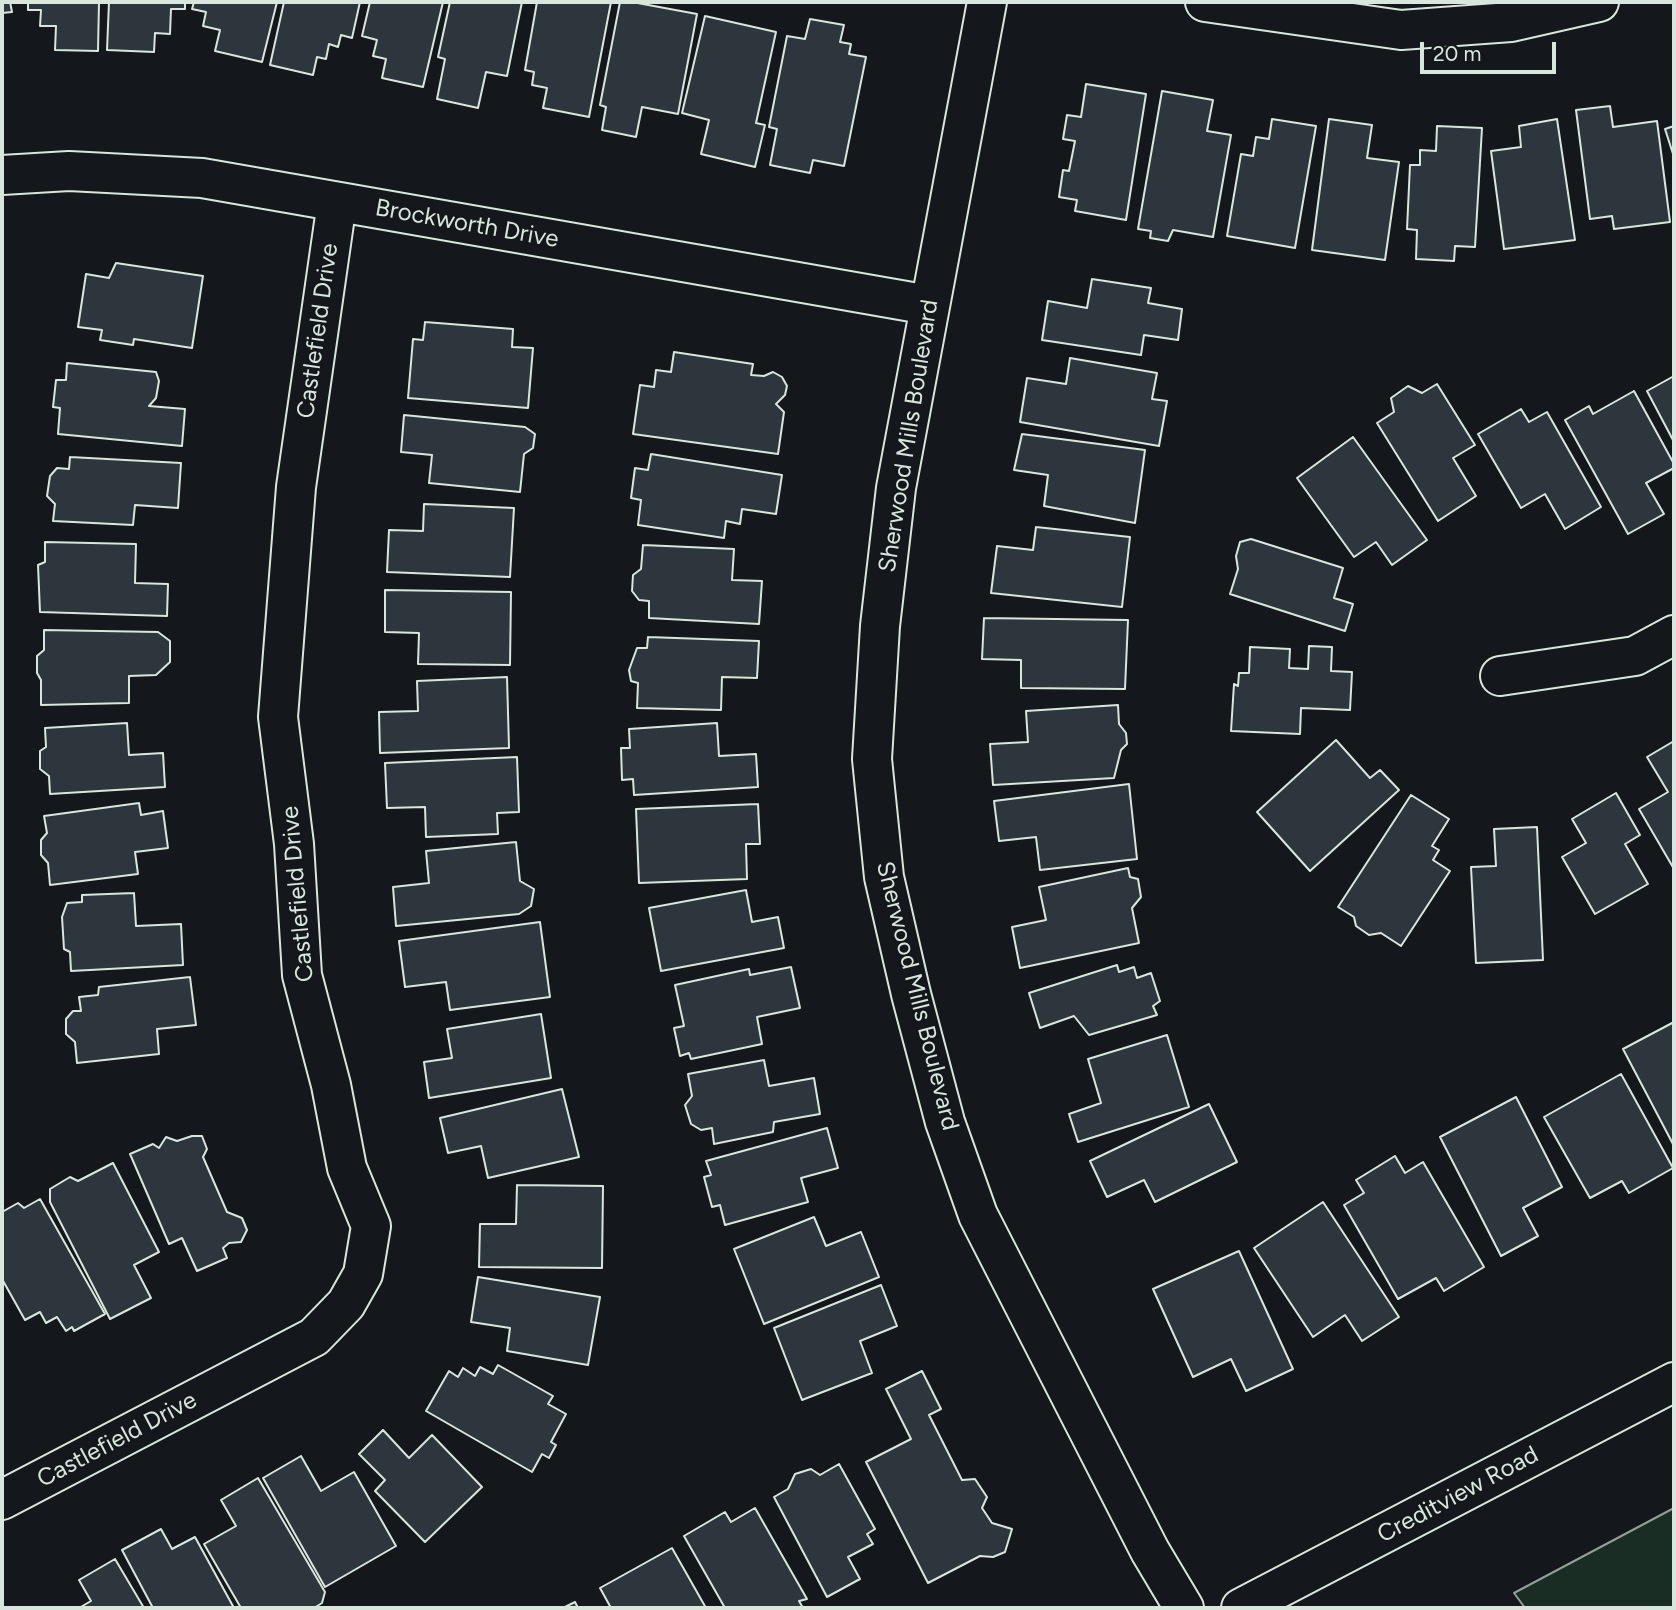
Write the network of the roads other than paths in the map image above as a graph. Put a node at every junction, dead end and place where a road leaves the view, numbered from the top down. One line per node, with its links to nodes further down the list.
1 (987, 2): 6 (street, Sherwood Mills Boulevard)
2 (1205, 2): 3 (street)
3 (1599, 2)
4 (2, 175): 5 (street, Brockworth Drive)
5 (337, 202): 6 (street, Brockworth Drive); 10 (street, Castlefield Drive)
6 (929, 305): 11 (street, Sherwood Mills Boulevard)
7 (1674, 635): 8 (street)
8 (1500, 676)
9 (1674, 1382): 12 (street, Creditview Road)
10 (2, 1500)
11 (1184, 1608)
12 (1241, 1608)

